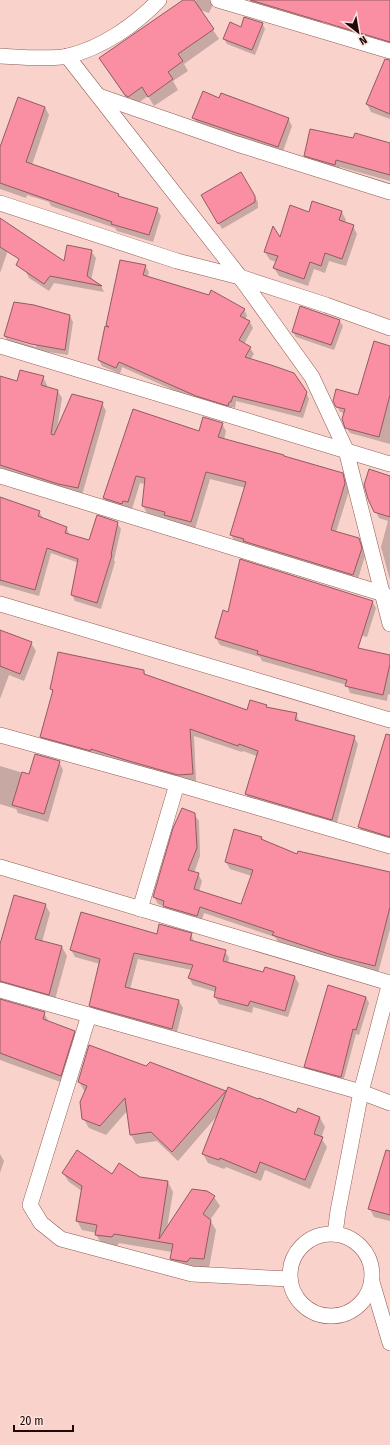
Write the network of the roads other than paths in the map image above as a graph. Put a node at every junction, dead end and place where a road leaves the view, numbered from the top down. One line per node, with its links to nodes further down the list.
1 (159, 0): 5 (street)
2 (218, 0): 3 (street)
3 (390, 51)
4 (0, 56): 5 (street)
5 (67, 56): 6 (street)
6 (99, 96): 7 (street); 9 (street)
7 (390, 192)
8 (0, 203): 9 (street)
9 (240, 277): 10 (street); 12 (street)
10 (390, 328)
11 (0, 346): 12 (street)
12 (346, 450): 13 (street); 15 (street)
13 (390, 464)
14 (0, 476): 15 (street)
15 (384, 594): 17 (street)
16 (0, 604): 18 (street)
17 (390, 624)
18 (390, 720)
19 (0, 734): 20 (street)
20 (177, 784): 21 (street); 23 (street)
21 (390, 846)
22 (0, 868): 23 (street)
23 (140, 909): 24 (street)
24 (390, 982): 27 (street)
25 (0, 990): 26 (street)
26 (89, 1015): 27 (street); 30 (street)
27 (361, 1092): 28 (street); 29 (street)
28 (390, 1103)
29 (335, 1234): 30 (street); 31 (street)
30 (289, 1279): 31 (street)
31 (372, 1282): 32 (street)
32 (390, 1343)

